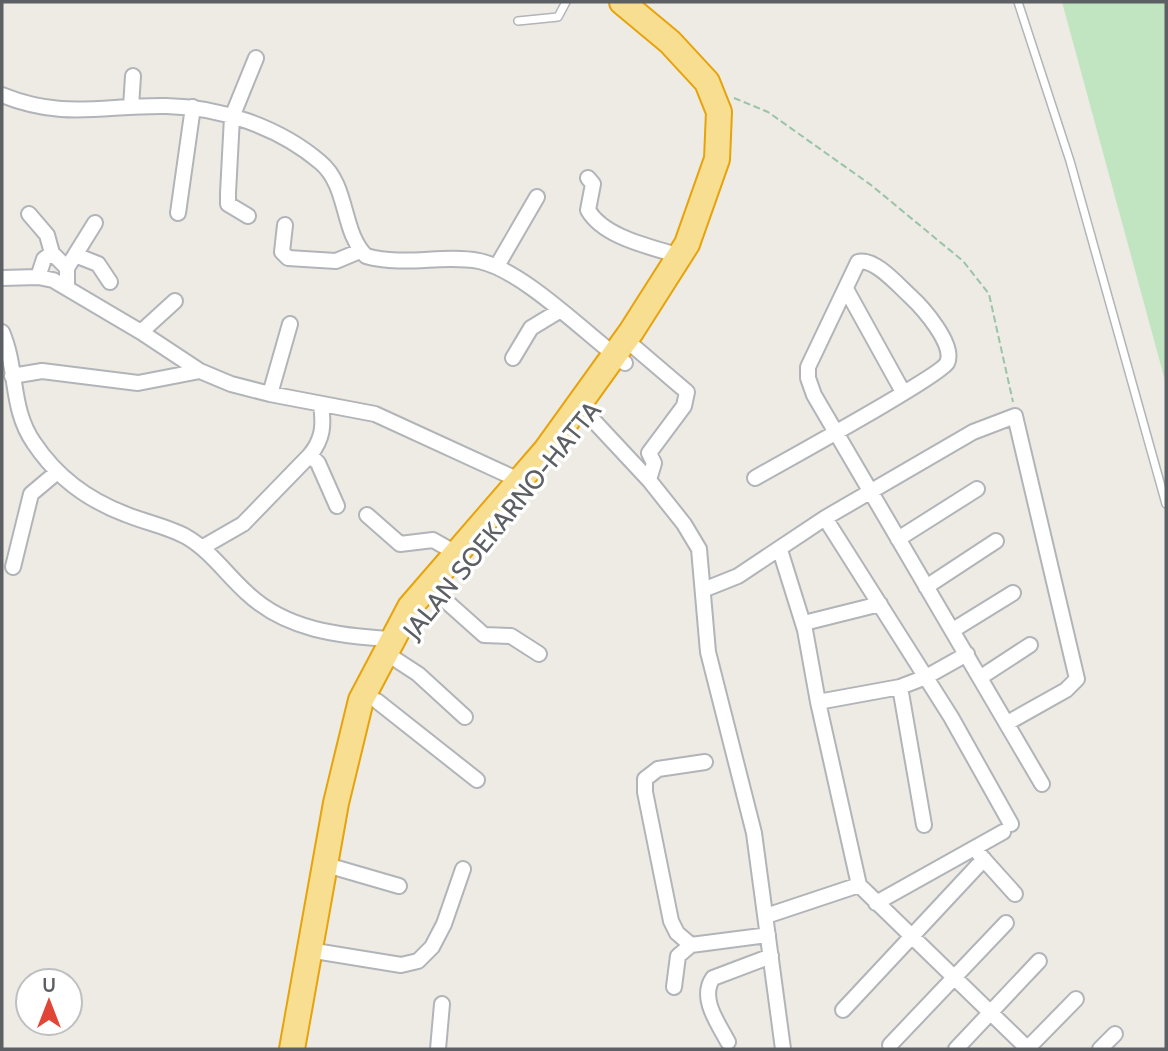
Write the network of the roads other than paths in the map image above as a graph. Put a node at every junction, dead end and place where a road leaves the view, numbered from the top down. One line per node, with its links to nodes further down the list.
1 (566, 2): 5 (lane)
2 (622, 2): 22 (highway)
3 (646, 2): 35 (highway)
4 (1018, 2): 53 (lane)
5 (518, 21)
6 (256, 58): 11 (street)
7 (133, 76): 9 (street)
8 (2, 95): 9 (street)
9 (131, 107): 10 (street)
10 (193, 107): 11 (street); 14 (street)
11 (232, 117): 16 (street); 19 (street)
12 (588, 178): 22 (street)
13 (537, 197): 23 (street)
14 (178, 213)
15 (29, 214): 20 (street)
16 (248, 216)
17 (95, 223): 21 (street)
18 (285, 225): 19 (street)
19 (360, 251): 23 (street)
20 (52, 253): 24 (street); 25 (street)
21 (75, 255): 24 (street); 27 (street)
22 (680, 256): 35 (highway)
23 (497, 266): 31 (street)
24 (67, 268): 28 (street)
25 (38, 276): 26 (street); 28 (street)
26 (2, 278)
27 (110, 282)
28 (67, 287): 34 (street)
29 (846, 289): 39 (street); 39 (street); 45 (street)
30 (175, 301): 34 (street)
31 (559, 311): 35 (street); 36 (street)
32 (290, 324): 40 (street)
33 (2, 332): 38 (street)
34 (141, 332): 37 (street)
35 (625, 351): 42 (highway, JALAN SOEKARNO-HATTA); 49 (street)
36 (513, 358)
37 (200, 371): 38 (street); 40 (street)
38 (12, 376): 43 (street)
39 (903, 392): 45 (street)
40 (270, 394): 41 (street)
41 (321, 405): 46 (street); 50 (street)
42 (584, 410): 49 (street); 50 (highway); 66 (highway, JALAN SOEKARNO-HATTA)
43 (17, 411): 44 (street); 47 (street)
44 (2, 413)
45 (836, 431): 48 (street); 52 (street)
46 (310, 455): 54 (street); 59 (street)
47 (56, 473): 59 (street); 62 (street)
48 (755, 478)
49 (649, 480): 64 (street)
50 (521, 481): 61 (highway)
51 (977, 489): 57 (street)
52 (869, 490): 56 (street); 57 (street); 80 (street)
53 (1166, 504)
54 (337, 506)
55 (367, 515): 61 (street)
56 (825, 517): 60 (street); 67 (street)
57 (898, 539): 63 (street)
58 (996, 541): 63 (street)
59 (203, 547): 71 (street)
60 (780, 550): 64 (street); 68 (street)
61 (456, 554): 71 (highway)
62 (13, 567)
63 (926, 587): 69 (street)
64 (703, 590): 92 (street)
65 (1013, 593): 69 (street)
66 (438, 594): 71 (highway, JALAN SOEKARNO-HATTA); 72 (street)
67 (880, 604): 68 (street); 74 (street)
68 (804, 623): 78 (street)
69 (953, 629): 73 (street)
70 (1030, 645): 75 (street)
71 (393, 649): 77 (highway, JALAN SOEKARNO-HATTA); 79 (street); 102 (highway)
72 (539, 654)
73 (967, 654): 74 (street); 75 (street)
74 (926, 677): 76 (street); 85 (street)
75 (981, 677): 80 (street)
76 (900, 687): 78 (street); 84 (street)
77 (377, 701): 82 (street); 86 (highway, JALAN SOEKARNO-HATTA)
78 (818, 702): 88 (street)
79 (464, 717)
80 (1009, 722): 83 (street)
81 (705, 762): 96 (street)
82 (477, 780)
83 (1042, 784)
84 (924, 825)
85 (979, 854): 90 (street); 91 (street); 95 (street)
86 (337, 868): 89 (street); 97 (highway, JALAN SOEKARNO-HATTA)
87 (463, 869): 97 (street)
88 (859, 885): 91 (street); 92 (street)
89 (399, 886)
90 (1015, 894)
91 (876, 903): 95 (street)
92 (766, 916): 94 (street)
93 (1006, 923): 100 (street)
94 (768, 935): 96 (street); 98 (street)
95 (909, 936): 100 (street); 105 (street)
96 (691, 946): 101 (street)
97 (321, 952): 102 (highway, JALAN SOEKARNO-HATTA)
98 (771, 956): 108 (street); 113 (street)
99 (1039, 961): 106 (street)
100 (952, 978): 106 (street); 109 (street)
101 (674, 987)
102 (306, 998): 110 (highway); 111 (highway, JALAN SOEKARNO-HATTA)
103 (1076, 999): 115 (street)
104 (442, 1004): 112 (street)
105 (844, 1010)
106 (988, 1013): 114 (street); 115 (street)
107 (1115, 1034): 116 (street)
108 (727, 1042)
109 (890, 1045)
110 (292, 1049)
111 (304, 1049)
112 (438, 1049)
113 (783, 1049)
114 (956, 1049)
115 (1027, 1049)
116 (1100, 1049)

